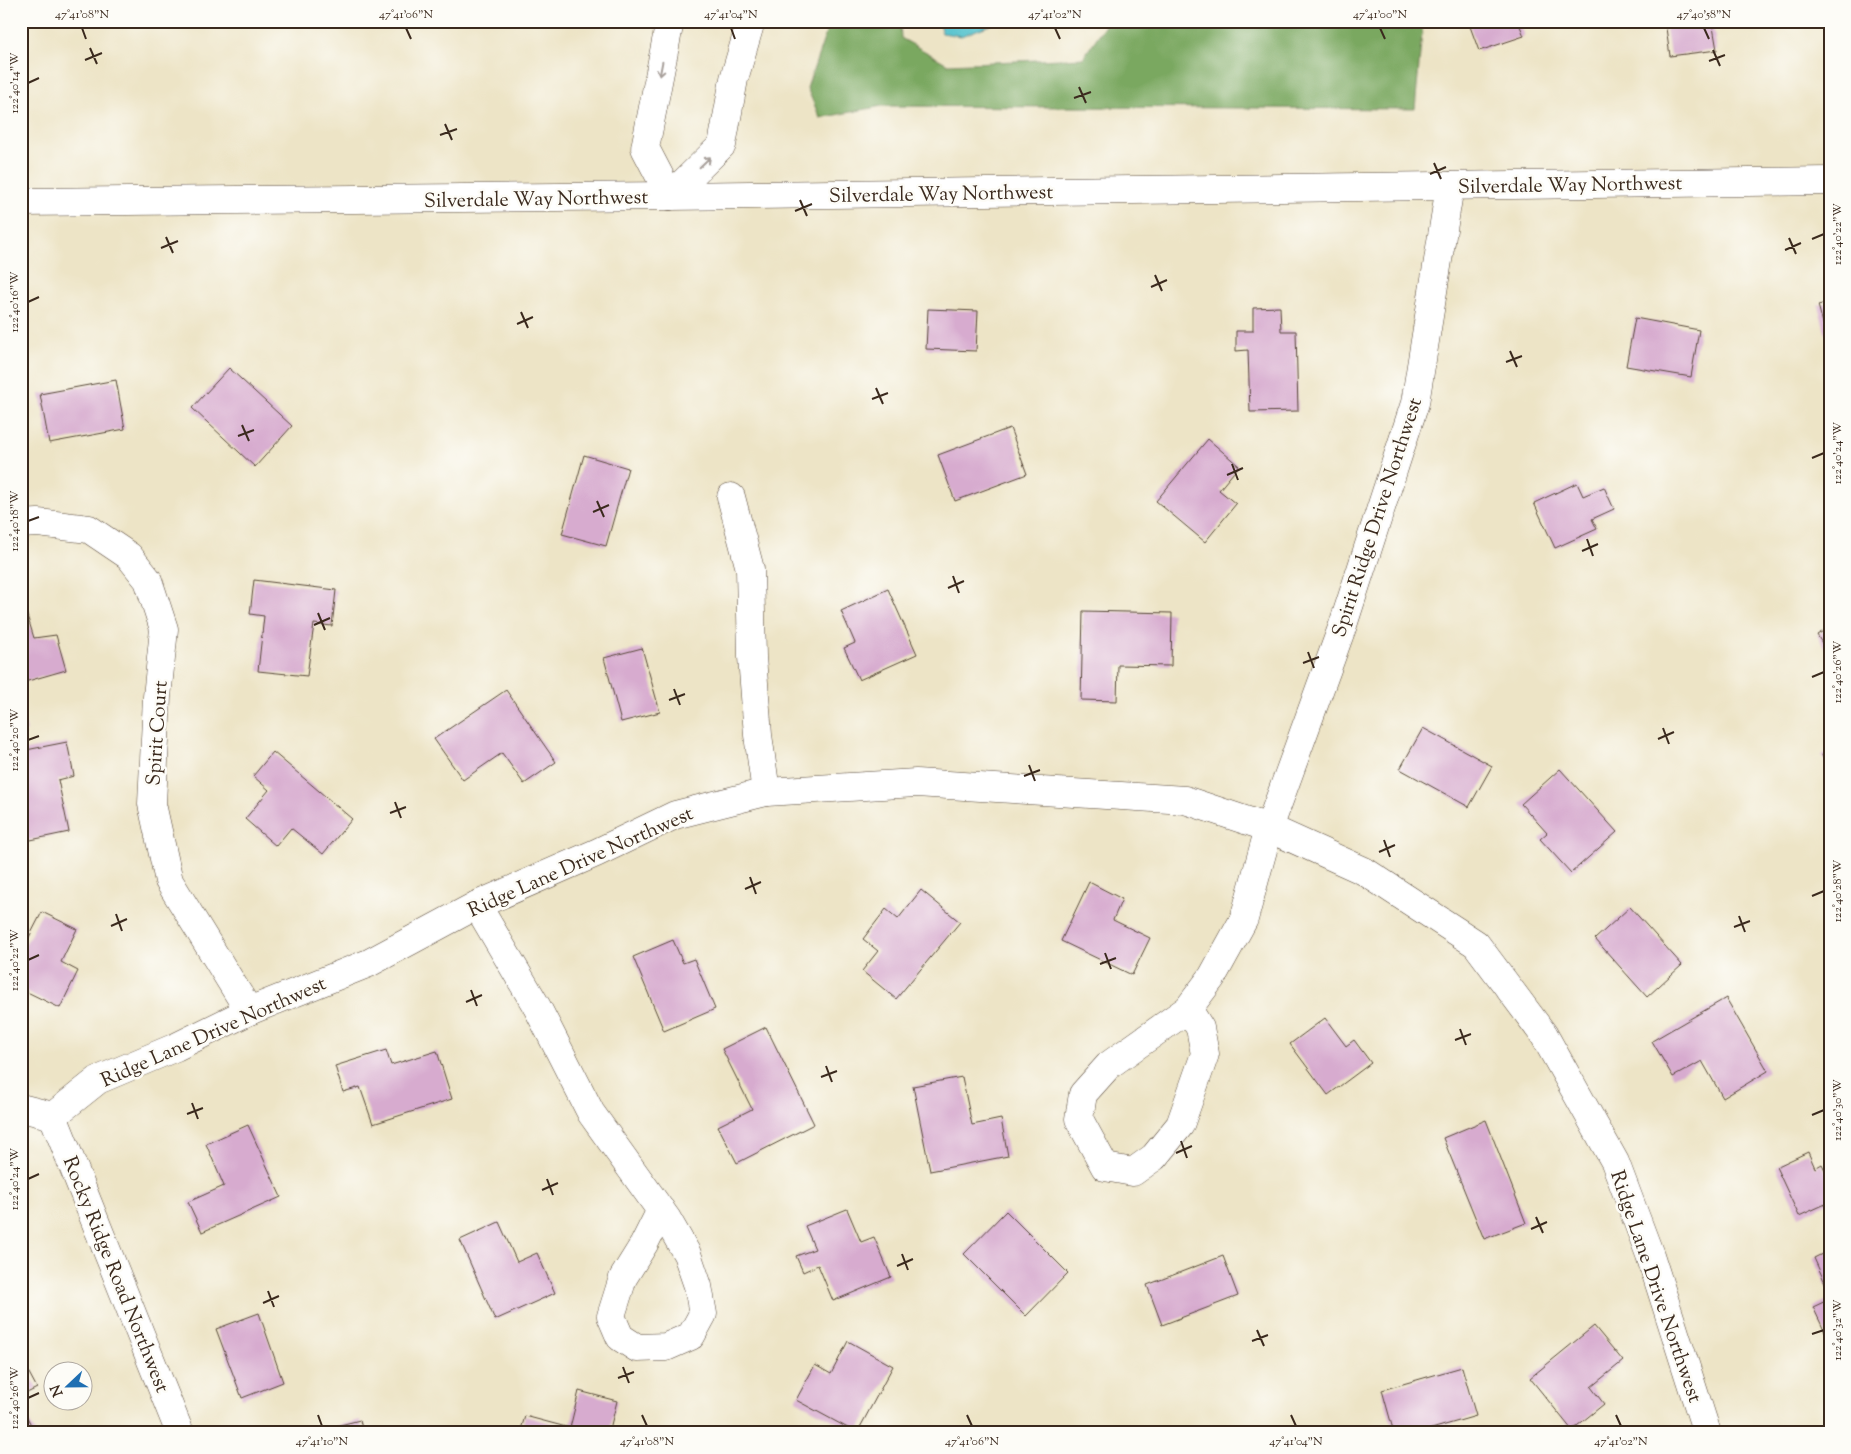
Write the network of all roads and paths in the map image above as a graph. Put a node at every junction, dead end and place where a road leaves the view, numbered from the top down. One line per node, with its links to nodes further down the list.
1 (670, 21): 5 (street, one-way to 5)
2 (751, 21): 5 (street, one-way to 2)
3 (1830, 181): 4 (street, Silverdale Way Northwest)
4 (1450, 186): 5 (street, Silverdale Way Northwest); 10 (street, Spirit Ridge Drive Northwest)
5 (670, 196): 6 (street, Silverdale Way Northwest)
6 (21, 202)
7 (731, 496): 9 (street)
8 (21, 524): 13 (street, Spirit Court)
9 (766, 792): 10 (street, Ridge Lane Drive Northwest); 11 (street, Ridge Lane Drive Northwest)
10 (1269, 828): 12 (street, Spirit Ridge Drive Northwest); 18 (street, Ridge Lane Drive Northwest)
11 (477, 905): 13 (street, Ridge Lane Drive Northwest); 16 (street)
12 (1188, 1009): 12 (street, Spirit Ridge Drive Northwest)
13 (249, 1011): 15 (street, Ridge Lane Drive Northwest)
14 (21, 1108): 15 (street)
15 (53, 1116): 17 (street, Rocky Ridge Road Northwest)
16 (661, 1210): 16 (street)
17 (180, 1433)
18 (1707, 1433)

